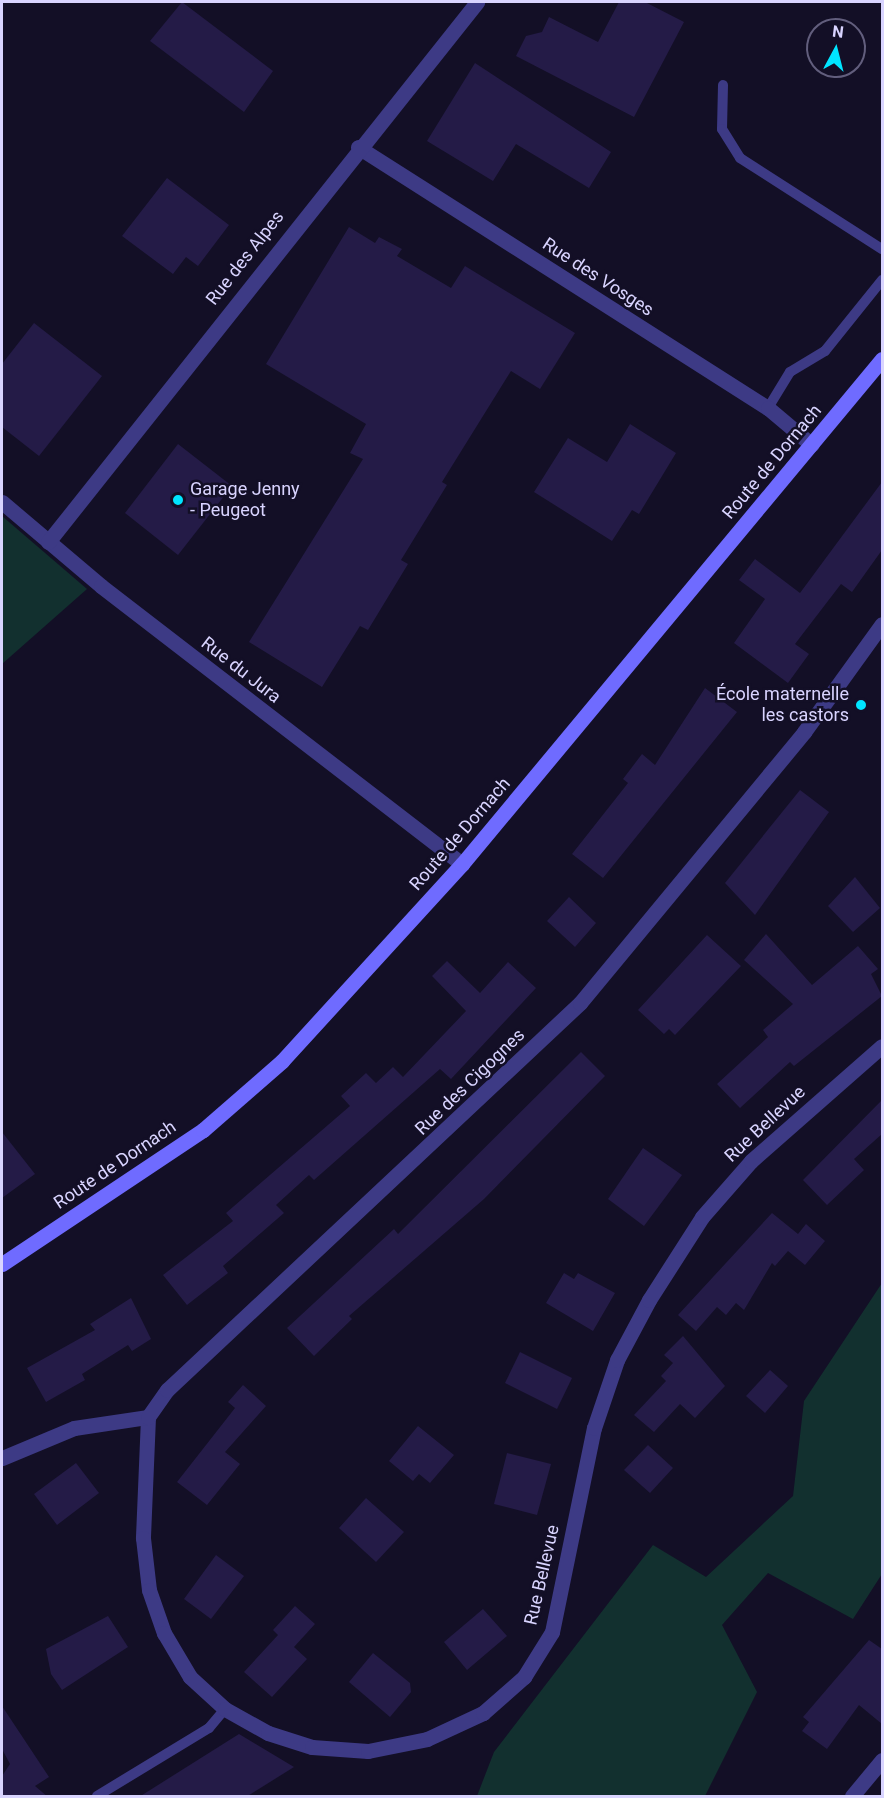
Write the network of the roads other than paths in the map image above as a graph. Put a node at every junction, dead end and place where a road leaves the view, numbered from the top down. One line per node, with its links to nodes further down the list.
1 (477, 2): 3 (street, Rue des Alpes)
2 (723, 85): 4 (lane)
3 (358, 147): 7 (street, Rue des Vosges); 10 (street, Rue des Alpes)
4 (882, 249)
5 (882, 280): 7 (lane)
6 (882, 359): 8 (main road, Route de Dornach)
7 (768, 408): 8 (street, Rue des Vosges)
8 (813, 445): 12 (main road, Route de Dornach)
9 (2, 502): 10 (street, Rue du Jura)
10 (48, 542): 12 (street, Rue du Jura)
11 (882, 624): 15 (street, Rue des Cigognes)
12 (462, 864): 14 (main road, Route de Dornach)
13 (882, 1046): 17 (street, Rue Bellevue)
14 (2, 1264)
15 (148, 1417): 16 (street); 17 (street, Rue Bellevue)
16 (2, 1458)
17 (225, 1709): 19 (lane)
18 (882, 1760): 20 (street)
19 (97, 1797)
20 (852, 1797)

